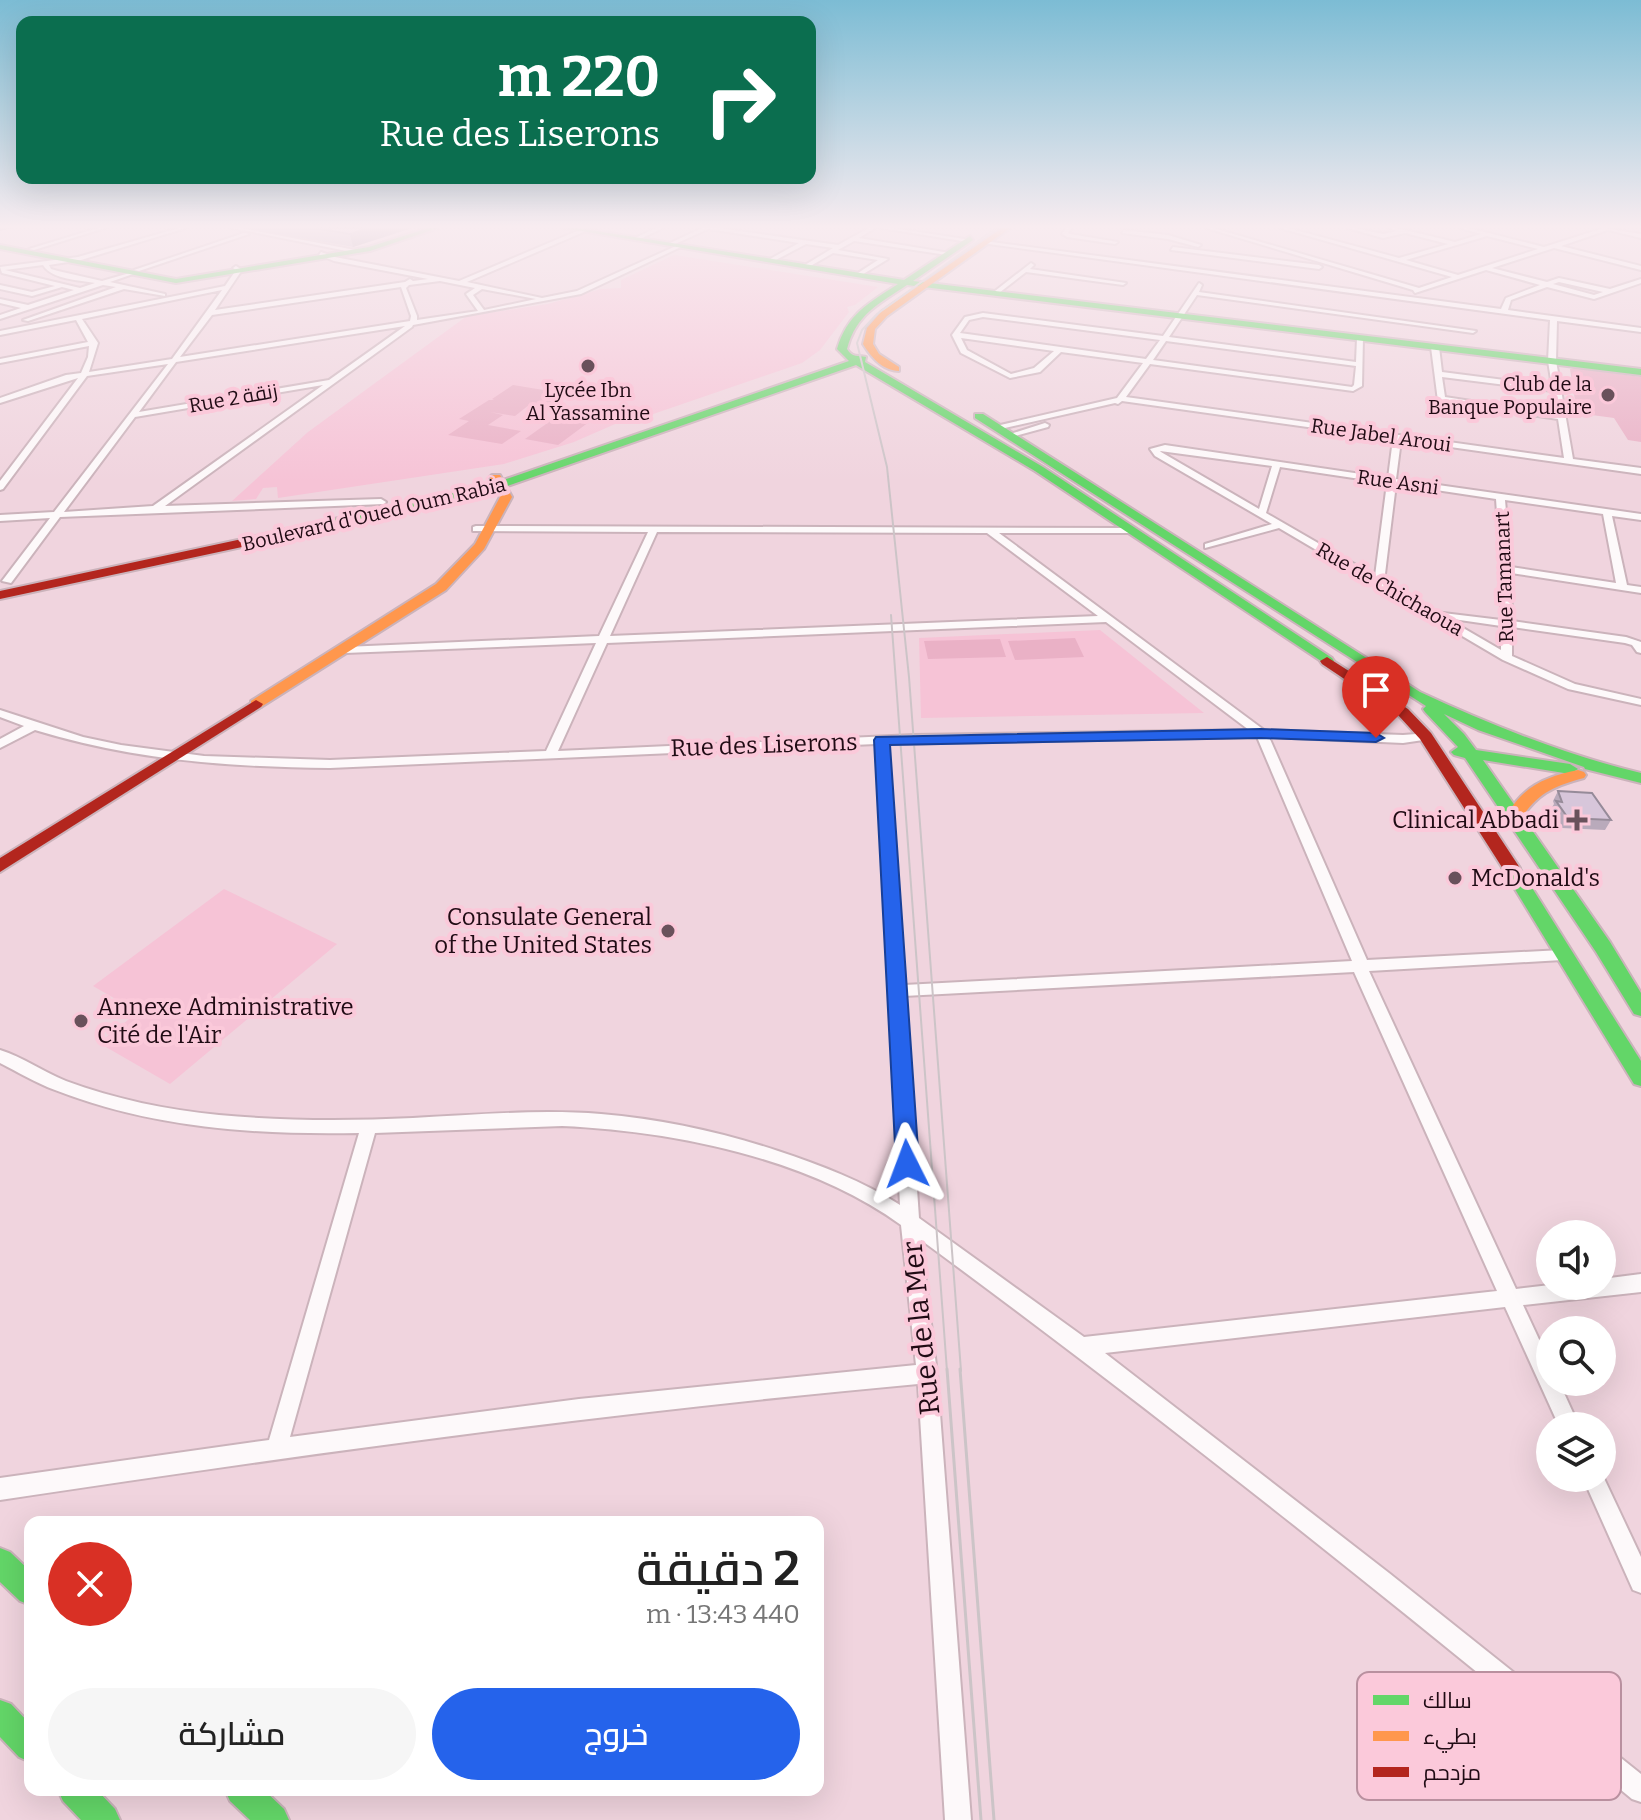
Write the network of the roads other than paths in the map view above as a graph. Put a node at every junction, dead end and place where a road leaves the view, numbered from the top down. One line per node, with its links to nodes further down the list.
1 (48, 313): 16 (street)
2 (92, 313): 13 (street)
3 (210, 313): 30 (street)
4 (413, 313): 15 (street)
5 (476, 313): 15 (street)
6 (861, 313): 28 (main road)
7 (887, 313): 28 (main road)
8 (1165, 313): 12 (main road)
9 (1341, 313): 10 (street)
10 (1477, 313)
11 (1512, 313): 14 (street)
12 (1182, 315): 22 (main road); 23 (street)
13 (77, 316): 19 (street); 25 (street)
14 (1554, 318): 18 (street); 32 (street)
15 (413, 323): 17 (street); 20 (street)
16 (0, 325)
17 (384, 327): 20 (street); 30 (street)
18 (1641, 330)
19 (0, 333)
20 (399, 333): 38 (street)
21 (956, 335): 23 (street); 24 (street); 29 (street)
22 (1361, 338): 26 (main road); 34 (street)
23 (1165, 339): 31 (street); 34 (street)
24 (988, 340): 27 (street); 29 (street)
25 (94, 343): 33 (street); 37 (street)
26 (1435, 347): 32 (main road); 36 (street)
27 (1060, 349): 29 (street); 31 (street)
28 (862, 355): 44 (main road); 53 (main road, Boulevard d'Oued Oum Rabia); 67 (main road)
29 (970, 355)
30 (172, 361): 37 (street); 42 (street)
31 (1148, 361): 34 (street); 40 (street)
32 (1552, 361): 35 (main road); 39 (street)
33 (0, 362)
34 (1358, 364)
35 (1641, 372)
36 (1437, 374): 39 (street); 43 (street)
37 (84, 375): 41 (street); 49 (street)
38 (332, 381): 42 (street, Rue 2 زنقة); 57 (street)
39 (1557, 389): 43 (street)
40 (1122, 399): 44 (street); 44 (street); 45 (street, Rue Jabel Aroui)
41 (0, 401)
42 (134, 415): 59 (street)
43 (1561, 417): 47 (street)
44 (1005, 431): 81 (main road)
45 (1397, 437): 47 (street, Rue Jabel Aroui); 52 (street)
46 (1154, 449): 48 (street, Rue Asni); 60 (street, Rue de Chichaoua)
47 (1569, 461): 50 (street, Rue Jabel Aroui)
48 (1277, 464): 52 (street, Rue Asni); 60 (street)
49 (12, 469): 51 (street); 54 (street)
50 (1641, 471)
51 (0, 472)
52 (1393, 481): 55 (street, Rue Asni); 70 (street)
53 (493, 483): 56 (main road, Boulevard d'Oued Oum Rabia); 64 (main road); 71 (main road, Boulevard d'Oued Oum Rabia)
54 (0, 487)
55 (1500, 497): 58 (street, Rue Asni); 69 (street, Rue Tamanart)
56 (381, 502): 57 (street); 71 (main road, Boulevard d'Oued Oum Rabia)
57 (155, 509): 59 (street)
58 (1607, 512): 61 (street, Rue Asni); 72 (street)
59 (56, 513): 62 (street); 71 (street)
60 (1262, 513): 63 (street, Rue de Chichaoua)
61 (1641, 517)
62 (0, 518)
63 (1280, 525): 68 (street); 70 (street, Rue de Chichaoua)
64 (484, 529): 65 (street); 79 (main road); 92 (main road)
65 (653, 531): 66 (street); 77 (street)
66 (990, 531): 67 (street); 75 (street)
67 (1133, 531): 88 (main road)
68 (1208, 546)
69 (1506, 569): 72 (street); 76 (street, Rue Tamanart)
70 (1379, 581): 74 (street, Rue de Chichaoua)
71 (2, 586)
72 (1622, 587): 73 (street)
73 (1641, 590)
74 (1430, 612): 76 (street); 80 (street, Rue de Chichaoua)
75 (1109, 619): 77 (street); 85 (street)
76 (1507, 624): 78 (street); 80 (street, Rue Tamanart)
77 (605, 639): 79 (street); 90 (street)
78 (1638, 646)
79 (345, 650): 93 (main road)
80 (1507, 658): 82 (street, Rue de Chichaoua)
81 (1415, 695): 86 (main road); 94 (main road)
82 (1640, 702)
83 (0, 713): 84 (street, Rue des Liserons)
84 (34, 726): 89 (street); 92 (street, Rue des Liserons)
85 (1261, 733): 87 (street, Rue des Liserons); 88 (street, Rue des Liserons); 100 (street)
86 (1459, 737): 88 (main road); 91 (main road); 94 (main road)
87 (882, 740): 90 (street, Rue des Liserons); 101 (street, Rue de la Mer)
88 (1431, 743): 91 (main road); 99 (main road)
89 (0, 744)
90 (551, 753): 93 (street, Rue des Liserons)
91 (1470, 753): 94 (main road); 96 (main road)
92 (154, 756): 93 (street, Rue des Liserons); 97 (main road)
93 (173, 758): 98 (main road)
94 (1596, 770): 95 (main road); 96 (main road)
95 (1633, 776)
96 (1513, 818): 102 (main road)
97 (0, 851)
98 (0, 866)
99 (1562, 955): 100 (street); 104 (main road)
100 (1361, 964): 101 (street); 108 (street)
101 (898, 991): 106 (street, Rue de la Mer)
102 (1641, 1009)
103 (0, 1056): 105 (street)
104 (1641, 1078)
105 (369, 1126): 106 (street); 112 (street)
106 (910, 1222): 109 (street); 110 (street, Rue de la Mer)
107 (1641, 1283): 108 (street)
108 (1511, 1298): 109 (street); 111 (street)
109 (1081, 1347): 118 (street)
110 (927, 1374): 112 (street); 127 (street, Rue de la Mer)
111 (1563, 1412)
112 (277, 1448): 113 (street)
113 (0, 1489)
114 (1599, 1492): 116 (street)
115 (0, 1562): 117 (main road)
116 (1641, 1582)
117 (24, 1585)
118 (1496, 1672)
119 (0, 1715): 120 (main road)
120 (24, 1740)
121 (1621, 1774): 122 (street)
122 (1641, 1790)
123 (80, 1796): 125 (main road)
124 (247, 1796): 126 (main road)
125 (104, 1820)
126 (273, 1820)
127 (958, 1820)

